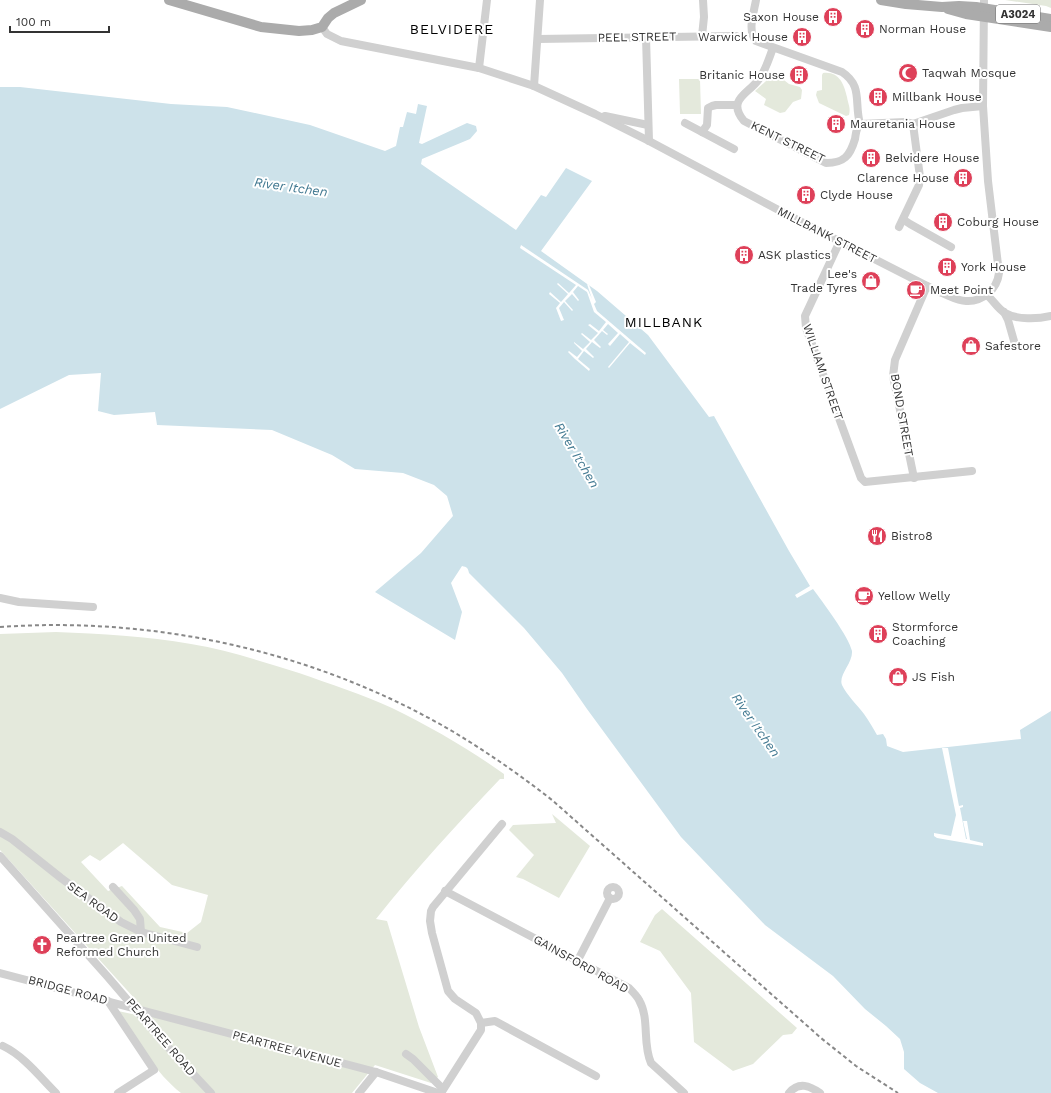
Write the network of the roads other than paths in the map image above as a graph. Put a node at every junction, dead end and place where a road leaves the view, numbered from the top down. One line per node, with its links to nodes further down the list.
1 (169, 0): 10 (main road)
2 (361, 0): 10 (main road)
3 (487, 0): 17 (street)
4 (540, 0): 15 (street)
5 (703, 0): 12 (street)
6 (756, 0): 16 (street, KENT STREET)
7 (881, 0): 8 (main road, A3024)
8 (984, 9): 9 (main road, A3024); 11 (main road, A3024); 20 (street)
9 (1051, 19)
10 (322, 27): 17 (street)
11 (1051, 27)
12 (702, 36): 13 (street, PEEL STREET); 14 (street, PEEL STREET)
13 (736, 36)
14 (646, 37): 15 (street, PEEL STREET); 25 (street)
15 (538, 39): 18 (street)
16 (773, 48): 19 (street); 23 (street, KENT STREET)
17 (479, 68): 18 (street)
18 (534, 86): 21 (street)
19 (737, 105): 23 (street, KENT STREET); 26 (street)
20 (983, 106): 24 (street); 32 (street)
21 (595, 114): 25 (street); 27 (street, MILLBANK STREET)
22 (685, 123): 26 (street)
23 (860, 124): 24 (street)
24 (913, 124): 30 (street)
25 (648, 125): 27 (street)
26 (702, 132): 28 (street)
27 (649, 141): 29 (street, MILLBANK STREET)
28 (734, 149)
29 (840, 241): 31 (street, MILLBANK STREET); 37 (street, WILLIAM STREET)
30 (951, 247)
31 (927, 286): 32 (street, MILLBANK STREET); 37 (street, BOND STREET)
32 (988, 294): 33 (street)
33 (1004, 312): 34 (street); 35 (street)
34 (1051, 316)
35 (1014, 341)
36 (972, 471): 37 (street)
37 (914, 478)
38 (0, 598): 39 (street)
39 (94, 607)
40 (502, 824): 44 (street)
41 (0, 832): 46 (street, SEA ROAD)
42 (0, 856): 51 (street, PEARTREE ROAD)
43 (113, 887): 46 (street)
44 (445, 892): 48 (street, GAINSFORD ROAD); 52 (street)
45 (610, 898): 48 (street)
46 (142, 932): 47 (street, SEA ROAD)
47 (198, 947)
48 (578, 960): 62 (street, GAINSFORD ROAD)
49 (0, 973): 50 (street, BRIDGE ROAD)
50 (108, 1001): 51 (street, BRIDGE ROAD); 59 (street)
51 (135, 1008): 55 (street, PEARTREE AVENUE); 60 (street, PEARTREE ROAD)
52 (481, 1023): 56 (street); 57 (street)
53 (3, 1046): 58 (street)
54 (406, 1054): 57 (street)
55 (376, 1072): 57 (street, PEARTREE AVENUE); 61 (street)
56 (596, 1076)
57 (441, 1092)
58 (56, 1093)
59 (118, 1093)
60 (211, 1093)
61 (359, 1093)
62 (684, 1093)
63 (790, 1093): 64 (street)
64 (820, 1093)

